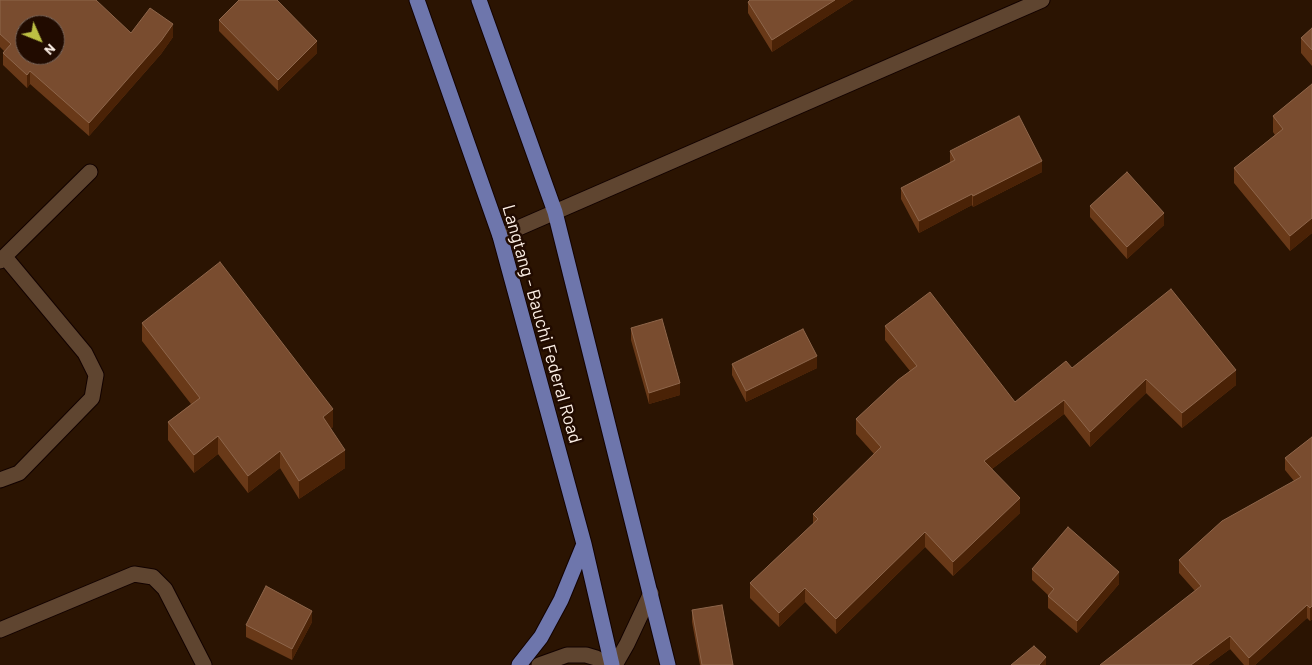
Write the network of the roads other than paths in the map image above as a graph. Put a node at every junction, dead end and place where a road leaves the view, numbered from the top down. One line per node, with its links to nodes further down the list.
1 (417, 0): 6 (main road, Langtang - Bauchi Federal Road)
2 (479, 0): 5 (main road, Langtang - Bauchi Federal Road)
3 (1042, 0): 5 (street)
4 (90, 172): 7 (street)
5 (555, 212): 6 (street); 10 (main road, Langtang - Bauchi Federal Road)
6 (500, 236): 9 (main road, Langtang - Bauchi Federal Road)
7 (2, 259): 8 (street)
8 (0, 480)
9 (584, 544): 13 (main road); 16 (main road, Langtang - Bauchi Federal Road)
10 (651, 593): 16 (street); 17 (main road, Langtang - Bauchi Federal Road)
11 (0, 630): 12 (street)
12 (204, 665)
13 (519, 665)
14 (539, 665): 15 (street)
15 (608, 665)
16 (613, 665)
17 (668, 665)

